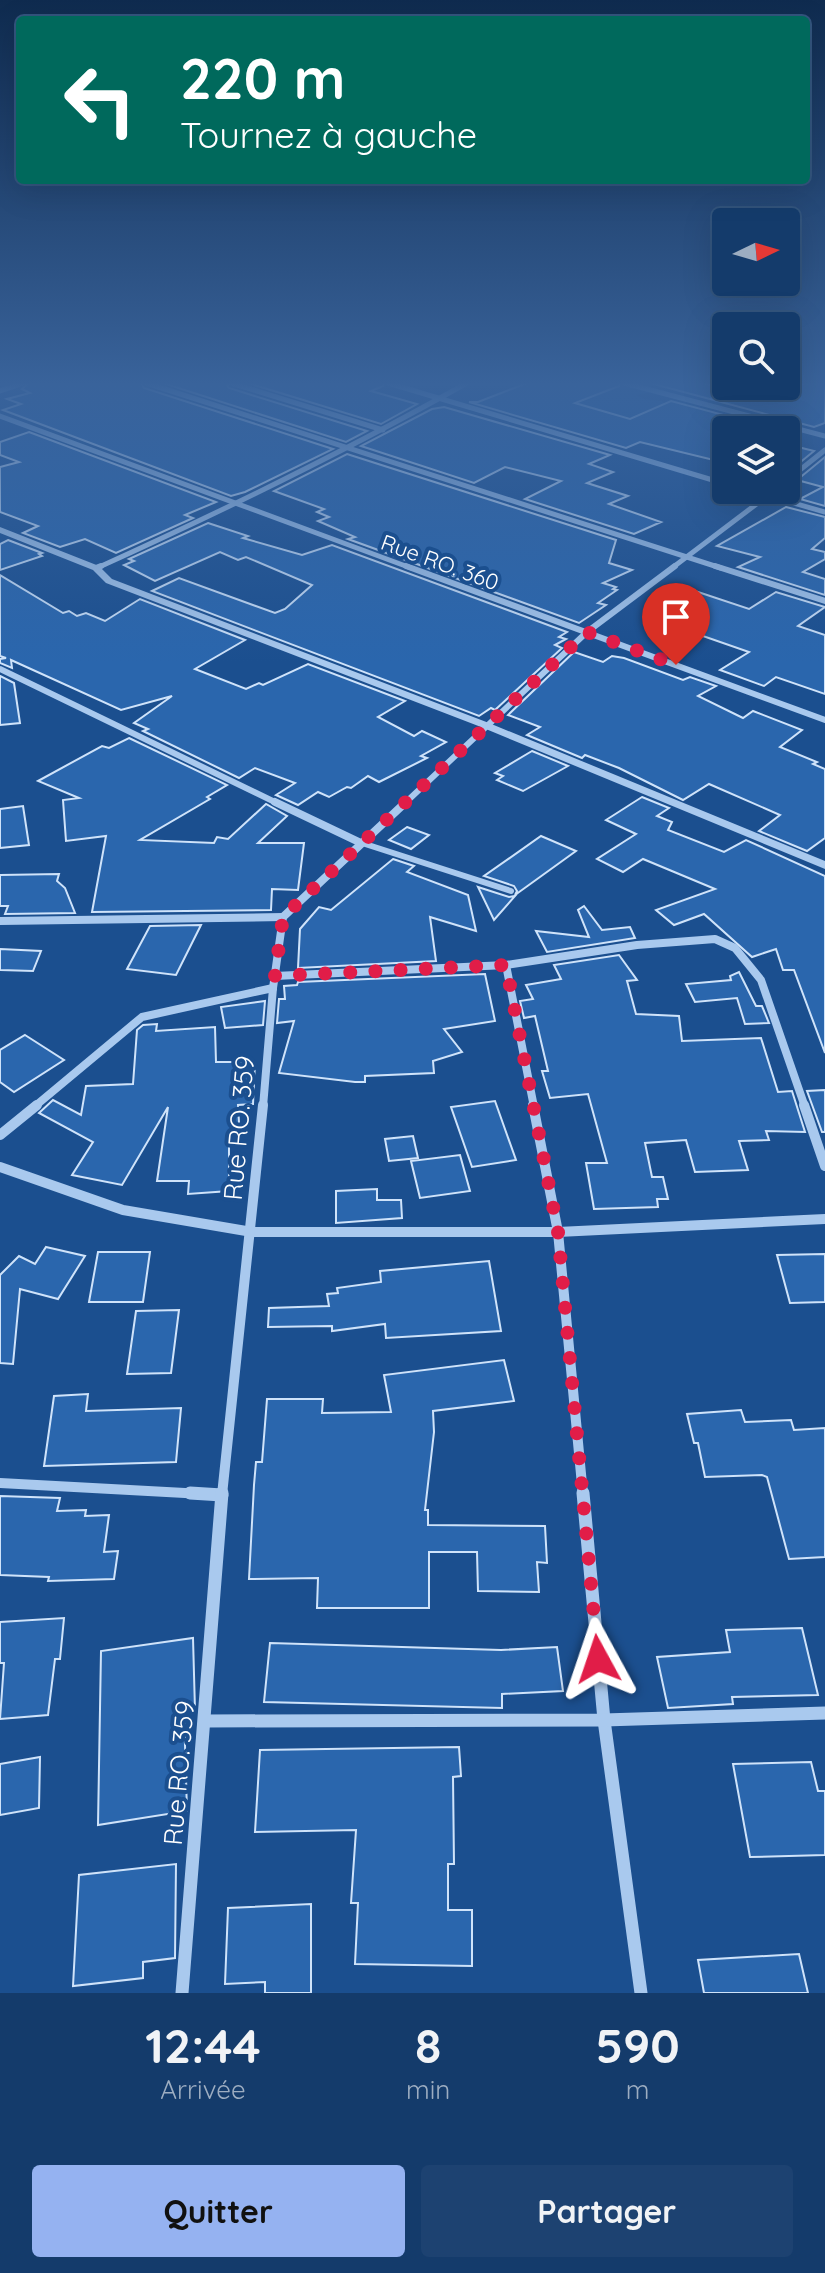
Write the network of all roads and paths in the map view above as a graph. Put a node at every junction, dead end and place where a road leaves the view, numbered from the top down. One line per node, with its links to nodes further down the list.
1 (160, 476): 6 (street, Rue RO. 360)
2 (296, 476): 6 (street)
3 (430, 476): 9 (street)
4 (800, 503): 7 (street)
5 (757, 504): 9 (street)
6 (237, 505): 10 (street); 12 (street, Rue RO. 360)
7 (825, 512)
8 (0, 530): 10 (street)
9 (688, 558): 11 (street); 12 (street)
10 (96, 568): 15 (street)
11 (825, 601)
12 (587, 632): 14 (street, Rue RO. 360); 15 (street)
13 (0, 669): 16 (street)
14 (825, 720)
15 (485, 725): 16 (street); 17 (street)
16 (361, 843): 18 (lane); 19 (street)
17 (825, 865)
18 (511, 891)
19 (283, 917): 20 (street); 22 (street, Rue RO. 359)
20 (0, 921)
21 (506, 965): 22 (street); 25 (street); 29 (street)
22 (275, 976): 23 (street, Rue RO. 359)
23 (273, 988): 24 (street); 28 (street, Rue RO. 359)
24 (0, 1135)
25 (825, 1166)
26 (0, 1167): 28 (street)
27 (825, 1219): 29 (street)
28 (252, 1232): 29 (street); 31 (street, Rue RO. 359)
29 (558, 1232): 33 (street)
30 (0, 1483): 31 (street)
31 (222, 1495): 34 (street, Rue RO. 359)
32 (825, 1713): 33 (street)
33 (604, 1720): 34 (street); 36 (street)
34 (206, 1721): 35 (street, Rue RO. 359)
35 (182, 1993)
36 (641, 1993)

